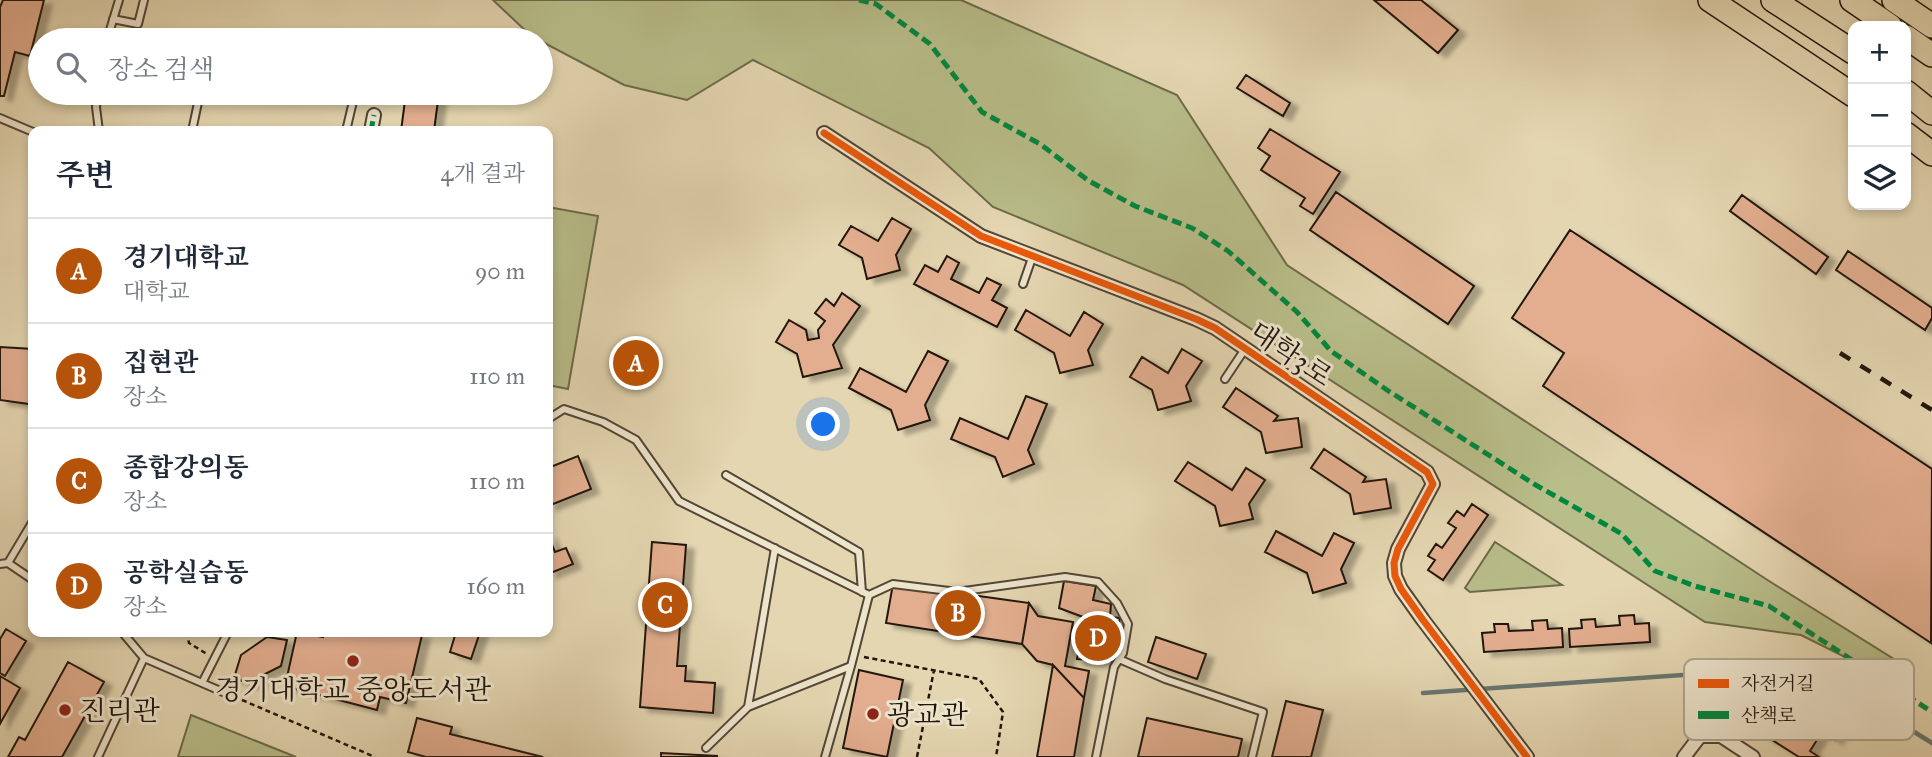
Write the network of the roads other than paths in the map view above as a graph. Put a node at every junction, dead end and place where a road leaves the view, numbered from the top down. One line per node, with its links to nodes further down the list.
1 (119, 0): 8 (lane)
2 (144, 0): 8 (lane)
3 (1710, 0): 16 (highway)
4 (1773, 0): 14 (highway)
5 (1784, 0): 13 (highway)
6 (1852, 0): 9 (highway)
7 (1894, 0): 10 (highway)
8 (113, 19): 11 (lane)
9 (1883, 21)
10 (1932, 26)
11 (110, 28)
12 (1911, 40): 15 (highway)
13 (1848, 48)
14 (1848, 49)
15 (1932, 55)
16 (1848, 92)
17 (1911, 96): 21 (highway)
18 (96, 105): 24 (lane)
19 (197, 105): 25 (lane)
20 (352, 105): 26 (lane)
21 (1932, 113)
22 (374, 115): 27 (street)
23 (0, 118): 28 (lane)
24 (98, 126)
25 (193, 126)
26 (347, 126)
27 (372, 126)
28 (28, 130)
29 (824, 133): 32 (street, 대학3로)
30 (1911, 138): 31 (highway)
31 (1932, 153)
32 (1032, 258): 33 (lane); 34 (street, 대학3로)
33 (1023, 284)
34 (1245, 349): 35 (lane); 58 (street, 대학3로)
35 (1225, 379)
36 (553, 416): 39 (lane)
37 (726, 475): 42 (lane)
38 (28, 528): 40 (lane)
39 (775, 548): 42 (lane); 50 (lane)
40 (4, 564): 41 (lane)
41 (28, 577)
42 (865, 593): 46 (lane); 47 (lane)
43 (126, 637): 45 (lane)
44 (226, 637): 48 (lane)
45 (144, 657): 48 (lane); 54 (lane)
46 (1119, 659): 56 (lane); 57 (lane)
47 (851, 666): 50 (lane); 55 (lane)
48 (202, 683): 49 (lane)
49 (232, 696)
50 (748, 707): 53 (lane)
51 (1697, 740): 59 (street)
52 (1727, 740): 60 (street)
53 (706, 748)
54 (98, 757)
55 (825, 757)
56 (1096, 757)
57 (1252, 757)
58 (1527, 757)
59 (1684, 757)
60 (1753, 757)

